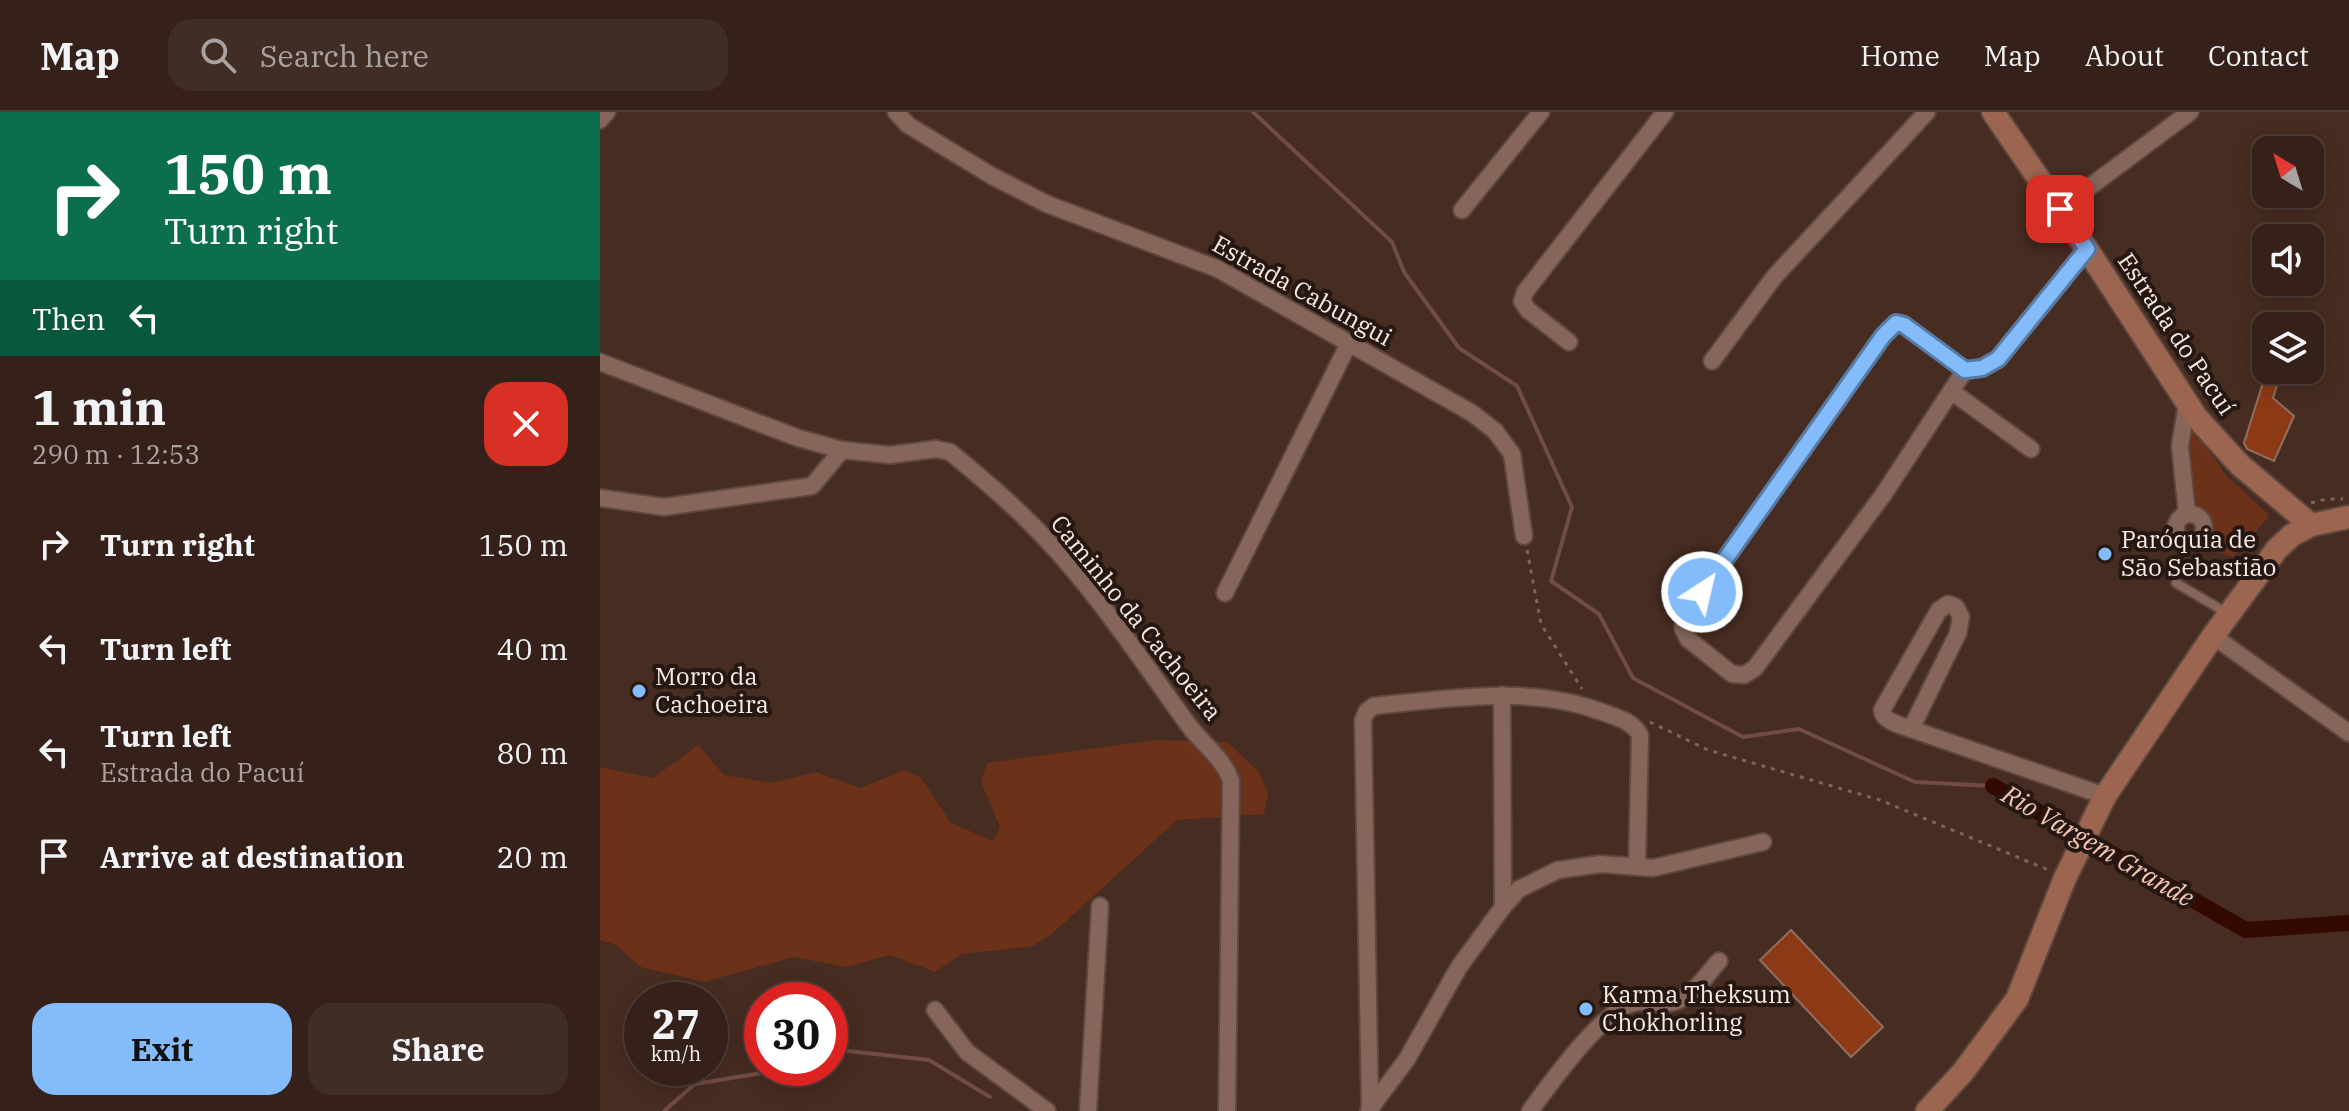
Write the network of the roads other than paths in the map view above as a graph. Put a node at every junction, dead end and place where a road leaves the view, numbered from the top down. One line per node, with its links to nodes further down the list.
1 (607, 112): 8 (street)
2 (896, 112): 13 (street, Estrada Cabungui)
3 (1541, 112): 10 (street)
4 (1665, 112): 12 (street)
5 (1927, 112): 14 (street)
6 (1993, 112): 9 (main road, Estrada do Pacuí)
7 (2190, 112): 9 (street)
8 (600, 120)
9 (2060, 209): 11 (main road, Estrada do Pacuí)
10 (1462, 210)
11 (2087, 249): 16 (street); 18 (main road, Estrada do Pacuí)
12 (1569, 342)
13 (1349, 343): 25 (street, Estrada Cabungui); 27 (street)
14 (1712, 361)
15 (600, 362): 20 (street, Caminho da Cachoeira)
16 (1965, 370): 17 (street); 17 (street)
17 (1951, 391): 19 (street)
18 (2187, 403): 22 (street); 24 (main road, Estrada do Pacuí)
19 (2031, 449)
20 (842, 450): 21 (street); 43 (street, Caminho da Cachoeira)
21 (600, 498)
22 (2187, 514)
23 (2349, 517): 24 (main road)
24 (2311, 525): 28 (main road)
25 (1524, 536)
26 (2176, 583): 28 (lane)
27 (1225, 593)
28 (2229, 614): 29 (main road)
29 (2213, 636): 32 (street); 33 (main road)
30 (1502, 695): 35 (street); 37 (street); 40 (street)
31 (1911, 729): 31 (street); 33 (street)
32 (2349, 733)
33 (2100, 805): 45 (main road)
34 (1763, 842): 35 (street)
35 (1637, 867): 37 (street)
36 (1100, 906): 42 (street)
37 (1503, 907): 40 (street)
38 (1719, 961): 44 (street)
39 (935, 1010): 41 (street)
40 (1369, 1110)
41 (1047, 1111)
42 (1088, 1111)
43 (1227, 1111)
44 (1530, 1111)
45 (1927, 1111)

